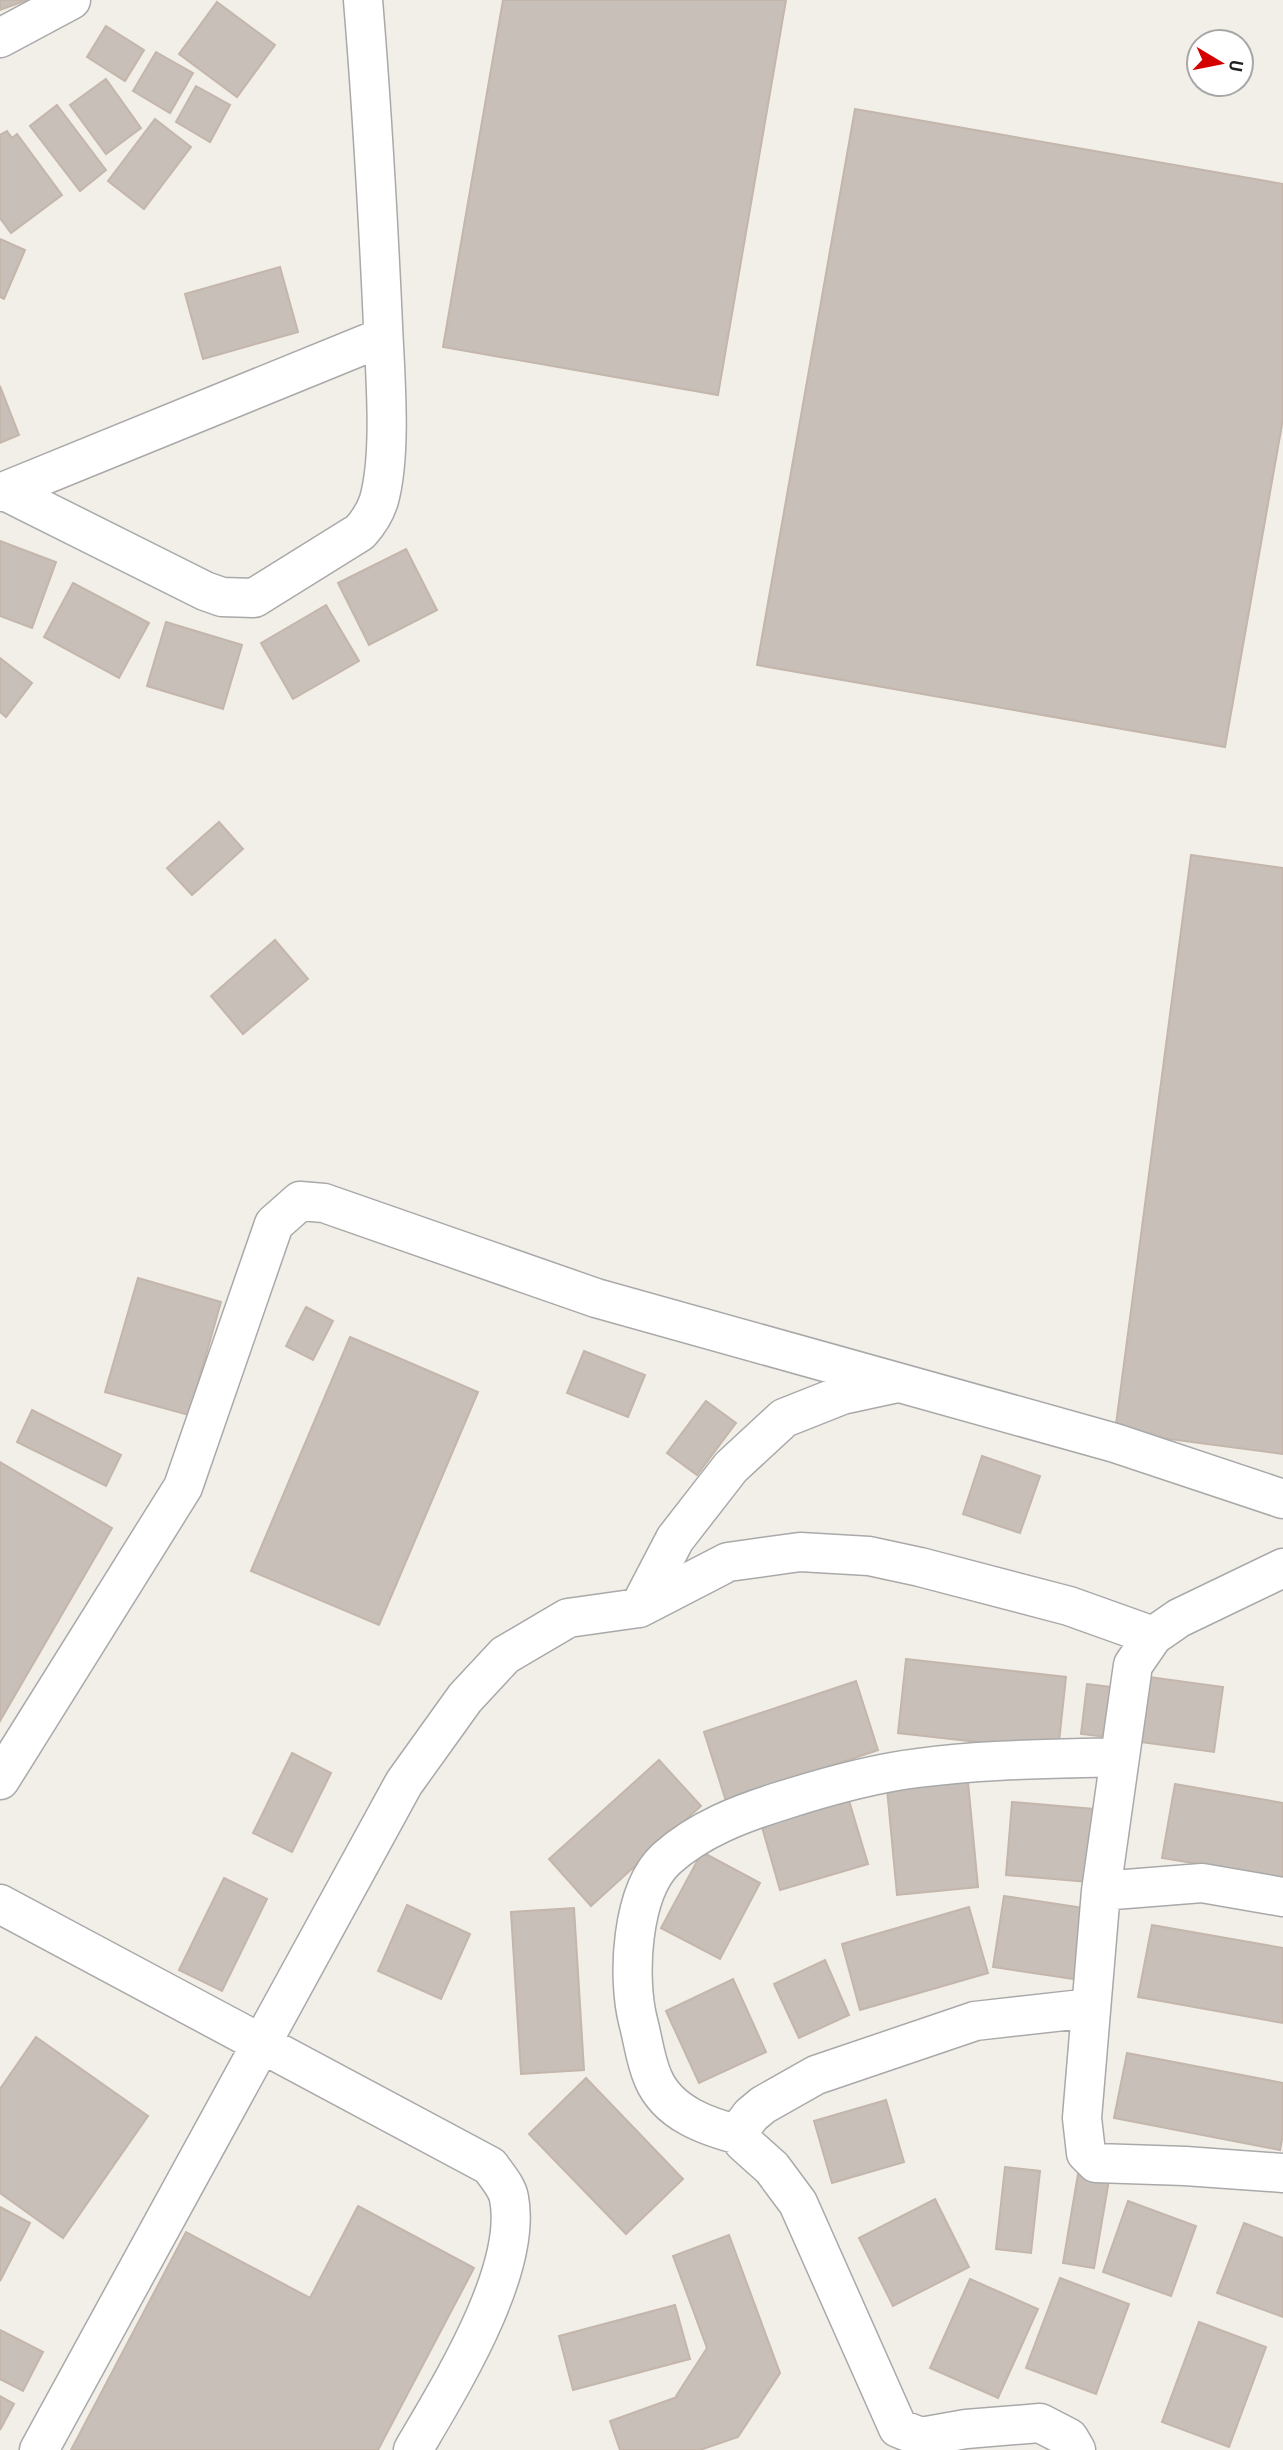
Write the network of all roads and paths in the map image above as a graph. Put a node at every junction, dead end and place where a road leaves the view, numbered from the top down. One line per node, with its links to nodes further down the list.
1 (71, 0): 3 (street)
2 (363, 0): 4 (street)
3 (0, 38)
4 (383, 337): 5 (street); 5 (street)
5 (2, 492)
6 (899, 1382): 7 (street); 9 (street); 12 (street)
7 (1283, 1499)
8 (1283, 1568): 10 (street)
9 (639, 1608): 10 (street); 17 (street)
10 (1153, 1636): 11 (street)
11 (1120, 1757): 13 (street); 18 (street)
12 (0, 1780)
13 (1101, 1891): 14 (street); 16 (street)
14 (1283, 1897)
15 (0, 1905): 17 (street)
16 (1091, 2008): 18 (street); 19 (street)
17 (262, 2043): 20 (street); 21 (street)
18 (743, 2136): 22 (street)
19 (1283, 2173)
20 (39, 2450)
21 (413, 2450)
22 (1076, 2450)

